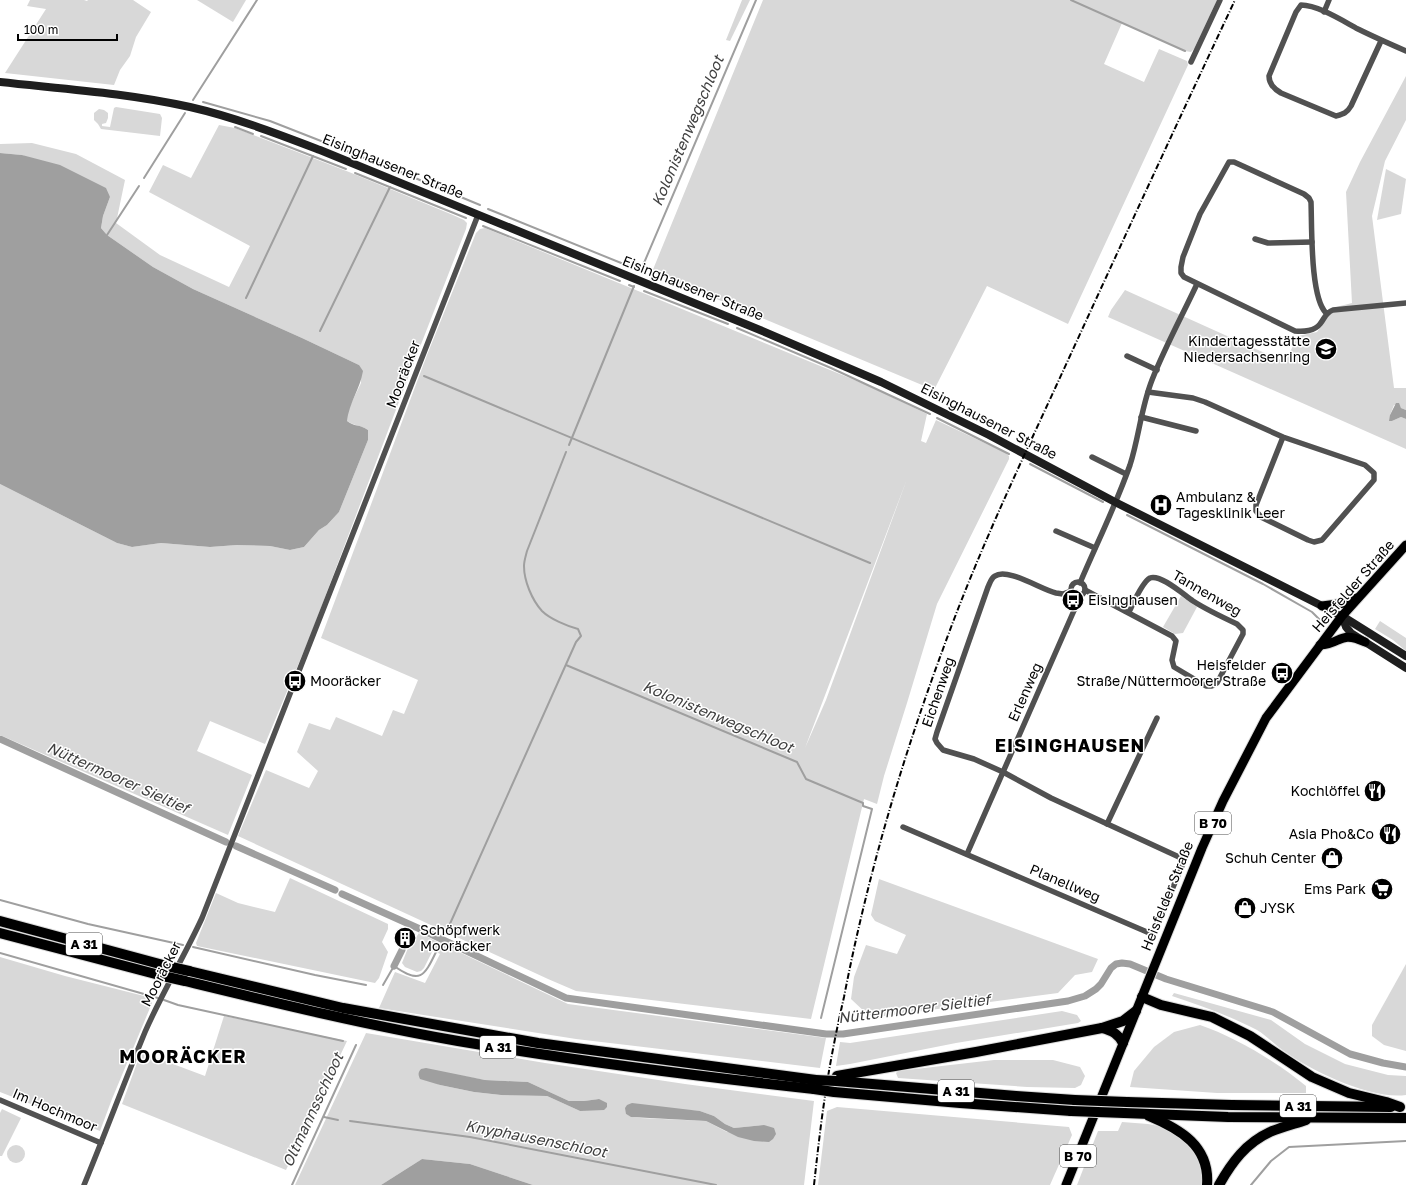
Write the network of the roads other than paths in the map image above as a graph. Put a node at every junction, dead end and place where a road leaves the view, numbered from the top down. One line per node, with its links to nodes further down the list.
1 (1220, 0): 7 (street)
2 (1329, 0): 4 (street)
3 (1302, 3): 4 (street); 5 (street)
4 (1324, 12): 5 (street)
5 (1382, 41): 6 (street)
6 (1406, 52)
7 (1191, 62)
8 (0, 82): 9 (street, Eisinghausener Straße)
9 (478, 215): 23 (street, Eisinghausener Straße); 58 (street, Mooräcker)
10 (1255, 239): 11 (street)
11 (1312, 242): 12 (street); 14 (street)
12 (1197, 284): 14 (street); 16 (street)
13 (1406, 303): 14 (street)
14 (1326, 313)
15 (1127, 356): 16 (street)
16 (1157, 370): 17 (street)
17 (1148, 392): 18 (street); 20 (street)
18 (1141, 417): 19 (street); 22 (street)
19 (1196, 431)
20 (1283, 437): 20 (street)
21 (1092, 457): 22 (street)
22 (1126, 474): 23 (street)
23 (1115, 502): 26 (street); 32 (street, Eisinghausener Straße)
24 (1056, 531): 26 (street)
25 (1406, 545): 30 (main road, Heisfelder Straße / B 70)
26 (1095, 548): 27 (street)
27 (1080, 582): 28 (street); 29 (street)
28 (1085, 590): 29 (street); 33 (street, Tannenweg)
29 (1071, 591): 40 (street, Eichenweg)
30 (1359, 596): 32 (main road, B 70); 34 (main road, Heisfelder Straße / B 70)
31 (1076, 606): 40 (street, Erlenweg)
32 (1322, 606): 34 (street, Eisinghausener Straße)
33 (1129, 612): 33 (street, Tannenweg)
34 (1342, 616): 35 (street); 36 (main road, Heisfelder Straße / B 70); 37 (street, Eisinghausener Straße)
35 (1365, 642): 36 (main road); 38 (street)
36 (1320, 645): 47 (main road, Heisfelder Straße / B 70)
37 (1406, 656)
38 (1406, 668)
39 (1157, 718): 41 (street)
40 (1003, 772): 41 (street, Eichenweg); 43 (street, Erlenweg)
41 (1107, 824): 44 (street, Eichenweg)
42 (903, 827): 43 (street, Planellweg)
43 (967, 854): 44 (street, Planellweg)
44 (1182, 866)
45 (0, 921): 52 (highway, A 31, bridge)
46 (0, 933): 52 (highway, A 31, bridge)
47 (1142, 997): 48 (main road, Heisfelder Straße / B 70); 54 (highway)
48 (1136, 1011): 49 (highway); 50 (main road, Heisfelder Straße / B 70)
49 (1102, 1028): 50 (highway); 51 (highway)
50 (1123, 1043): 60 (main road, Heisfelder Straße / B 70)
51 (833, 1079): 52 (highway, A 31, bridge); 54 (highway, A 31, bridge)
52 (815, 1085): 55 (highway, A 31, bridge)
53 (0, 1100): 58 (street, Im Hochmoor)
54 (1403, 1107)
55 (1142, 1113): 56 (highway, A 31); 61 (highway)
56 (1312, 1118): 57 (highway, A 31); 62 (highway)
57 (1406, 1118)
58 (101, 1143): 59 (street, Mooräcker)
59 (84, 1185)
60 (1066, 1185)
61 (1207, 1185)
62 (1219, 1185)

